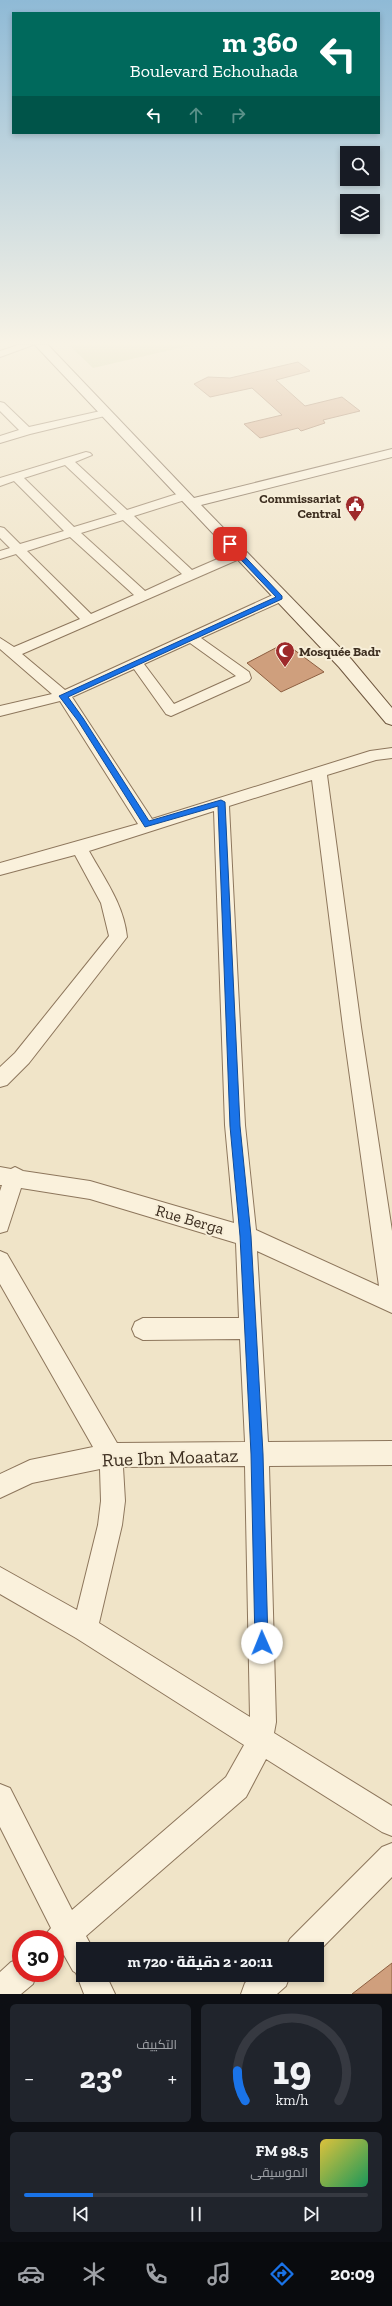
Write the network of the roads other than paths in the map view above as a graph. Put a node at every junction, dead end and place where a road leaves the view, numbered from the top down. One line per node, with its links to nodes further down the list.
1 (129, 438): 8 (main road)
2 (392, 453): 8 (main road)
3 (86, 454): 5 (street)
4 (392, 459): 8 (main road)
5 (67, 461): 6 (street); 9 (street)
6 (16, 477): 7 (street); 11 (street)
7 (0, 482)
8 (190, 502): 9 (street); 13 (main road)
9 (126, 515): 11 (street); 15 (street)
10 (0, 531): 12 (street)
11 (72, 532): 12 (street); 16 (street)
12 (18, 549): 14 (street); 18 (street)
13 (240, 554): 15 (street); 17 (main road)
14 (0, 555)
15 (190, 575): 16 (street)
16 (143, 596): 18 (street)
17 (280, 597): 19 (street); 23 (main road)
18 (88, 619): 21 (street)
19 (192, 638): 22 (street); 22 (street)
20 (0, 642): 21 (street)
21 (12, 653): 24 (street)
22 (137, 664): 24 (street)
23 (371, 692): 25 (main road); 27 (main road)
24 (63, 696): 26 (street); 33 (street)
25 (392, 704)
26 (0, 711)
27 (392, 719)
28 (392, 744): 30 (street)
29 (392, 753): 30 (street)
30 (375, 755): 31 (street)
31 (319, 773): 32 (street); 41 (street)
32 (221, 802): 33 (street); 39 (street)
33 (147, 825): 34 (street)
34 (78, 848): 35 (street); 36 (street)
35 (0, 869)
36 (0, 1079)
37 (8, 1176): 38 (street); 39 (street, Rue Berga)
38 (0, 1224)
39 (246, 1236): 41 (street, Rue Berga); 42 (street)
40 (0, 1261): 46 (street)
41 (392, 1303)
42 (250, 1328): 43 (street); 45 (street)
43 (143, 1329)
44 (392, 1453): 45 (street, Rue Ibn Moaataz)
45 (257, 1454): 46 (street, Rue Ibn Moaataz); 50 (street)
46 (111, 1455): 47 (street, Rue Ibn Moaataz); 49 (street)
47 (0, 1486)
48 (0, 1580): 49 (street)
49 (85, 1629): 50 (street)
50 (260, 1740): 52 (street); 55 (street)
51 (0, 1798): 54 (street)
52 (392, 1822)
53 (392, 1857): 57 (street)
54 (58, 1930)
55 (64, 1936)
56 (64, 1940): 58 (street)
57 (307, 1942)
58 (76, 1953)
59 (12, 1982): 62 (street)
60 (94, 1982): 63 (street)
61 (267, 1982): 64 (street)
62 (0, 1992)
63 (100, 1994)
64 (256, 1994)

